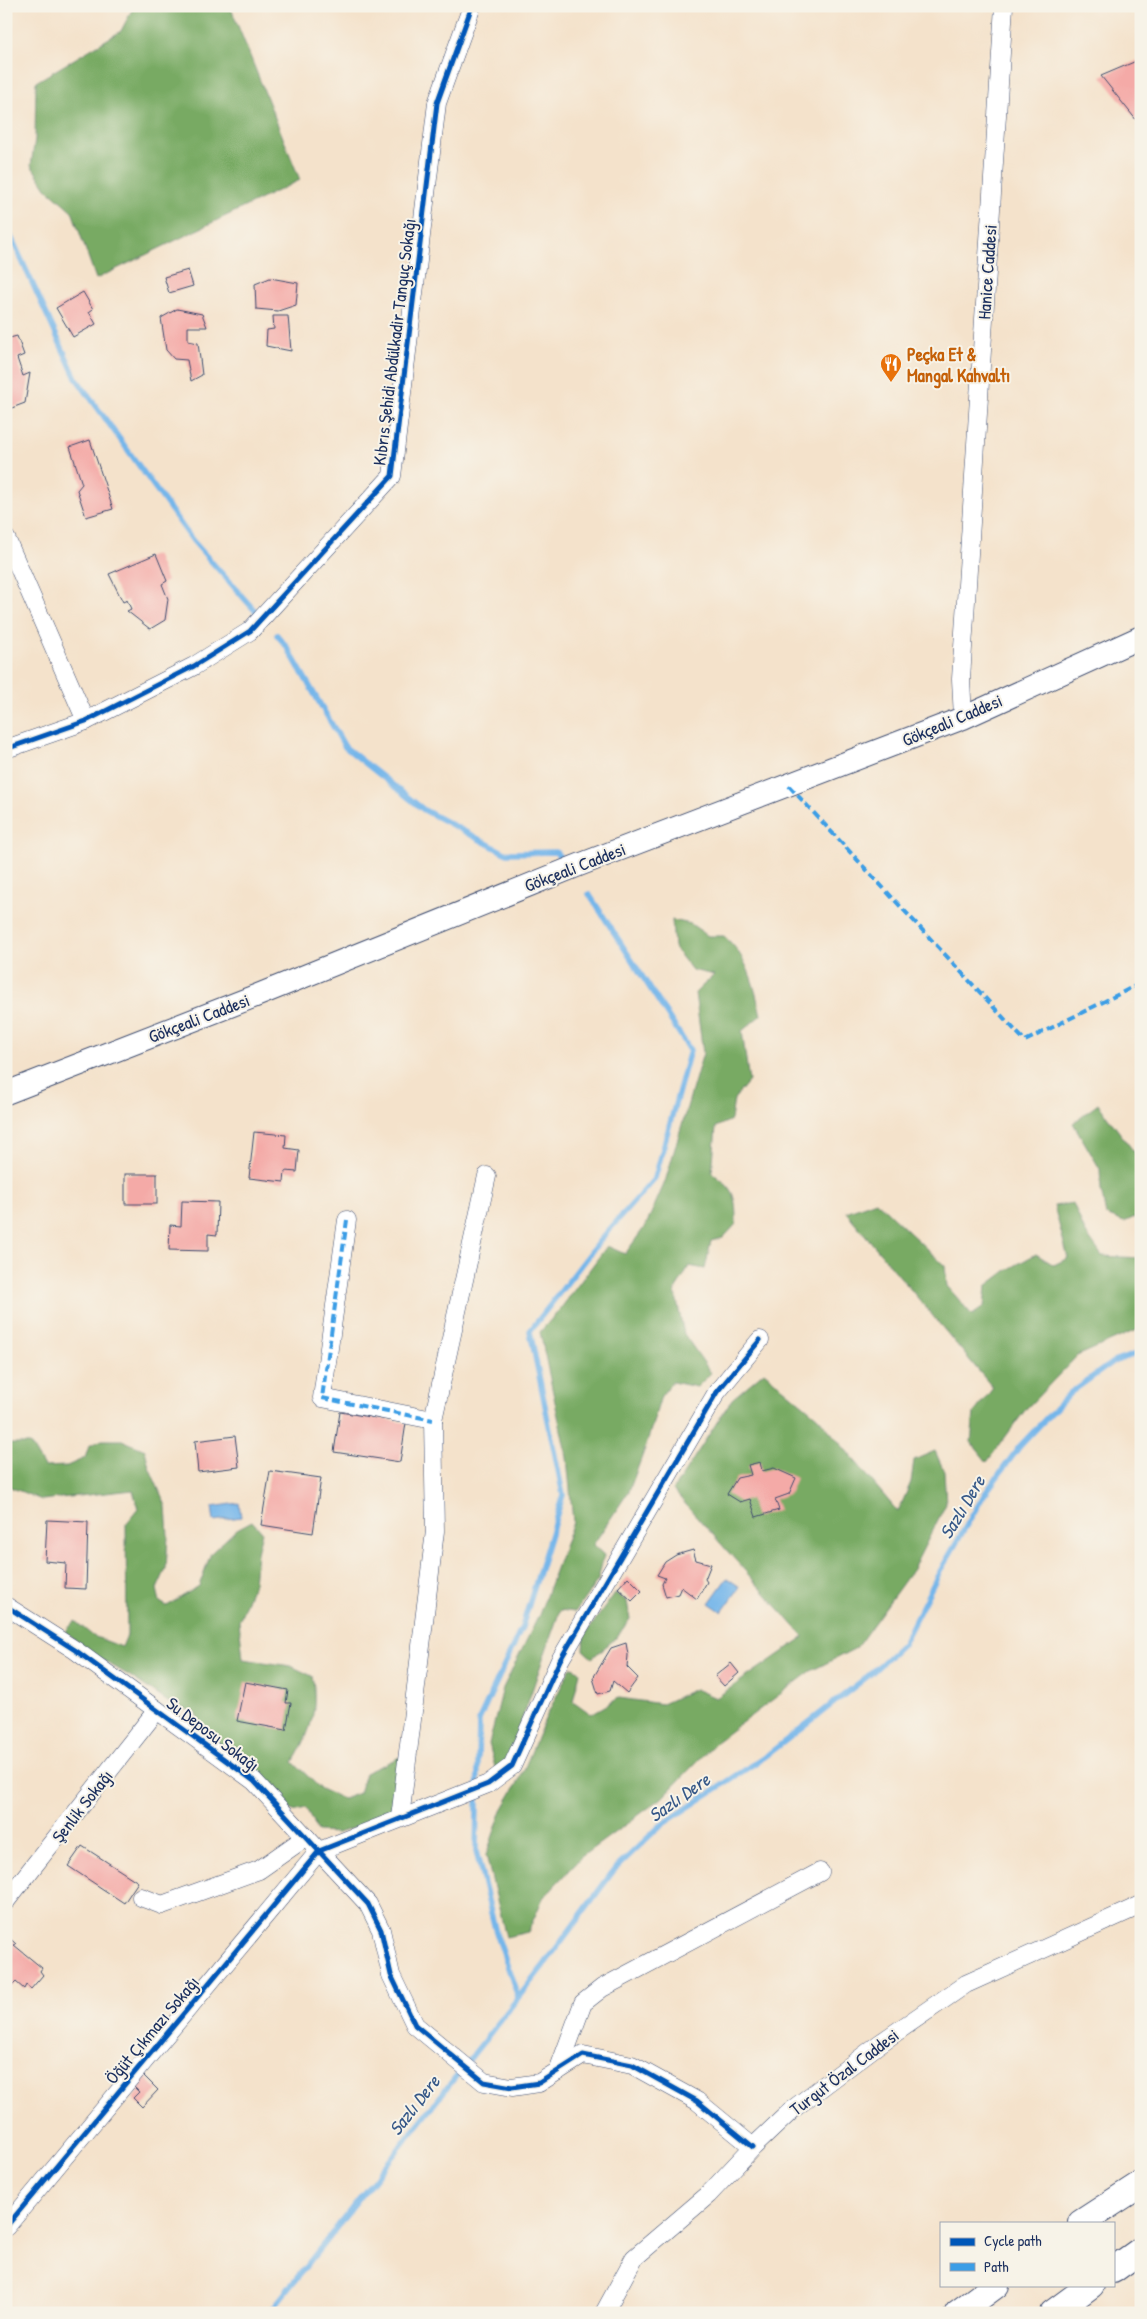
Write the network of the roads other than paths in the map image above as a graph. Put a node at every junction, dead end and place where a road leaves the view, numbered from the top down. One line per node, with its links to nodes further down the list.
1 (472, 6): 6 (street, Kıbrıs Şehidi Abdülkadir Tanguç Sokağı)
2 (1004, 6): 5 (street, Hanice Caddesi)
3 (6, 538): 6 (street)
4 (1141, 637): 5 (main road, Gökçeali Caddesi)
5 (963, 718): 8 (main road, Gökçeali Caddesi)
6 (86, 721): 7 (street, Kıbrıs Şehidi Abdülkadir Tanguç Sokağı)
7 (7, 747)
8 (6, 1093)
9 (487, 1176): 12 (street)
10 (347, 1220): 12 (street)
11 (760, 1340): 15 (street)
12 (433, 1420): 15 (street)
13 (6, 1606): 14 (street, Su Deposu Sokağı)
14 (157, 1710): 16 (street, Su Deposu Sokağı); 20 (street, Şenlik Sokağı)
15 (400, 1818): 17 (street)
16 (306, 1837): 17 (street, Su Deposu Sokağı); 19 (street)
17 (319, 1851): 22 (street, Su Deposu Sokağı); 26 (street, Öğüt Çıkmazı Sokağı)
18 (820, 1872): 22 (street)
19 (141, 1897)
20 (6, 1902)
21 (1141, 1905): 23 (street, Turgut Özal Caddesi)
22 (558, 2071): 23 (street, Su Deposu Sokağı)
23 (753, 2147): 31 (street, Turgut Özal Caddesi)
24 (1141, 2184): 25 (highway)
25 (1083, 2222)
26 (6, 2227)
27 (1141, 2250): 28 (highway)
28 (1114, 2269)
29 (995, 2286): 32 (highway)
30 (1090, 2286): 33 (highway)
31 (604, 2313)
32 (958, 2313)
33 (1053, 2313)

